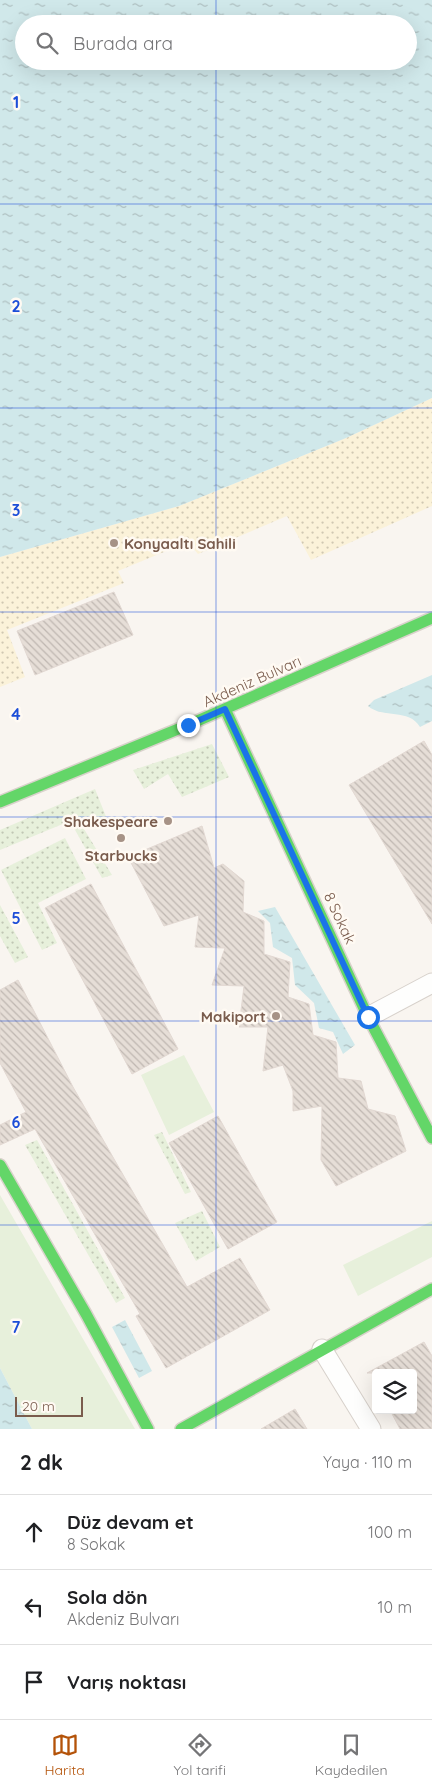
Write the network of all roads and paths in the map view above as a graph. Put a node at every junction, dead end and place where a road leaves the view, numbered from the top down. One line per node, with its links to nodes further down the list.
1 (432, 618): 2 (street, Akdeniz Bulvarı)
2 (225, 709): 3 (street, Akdeniz Bulvarı); 5 (street, 8 Sokak)
3 (0, 802)
4 (432, 983): 5 (street)
5 (368, 1017): 6 (street, 8 Sokak)
6 (432, 1138)
7 (0, 1165): 10 (street)
8 (432, 1289): 9 (street)
9 (322, 1349): 11 (street); 12 (street)
10 (148, 1429)
11 (182, 1429)
12 (371, 1429)

